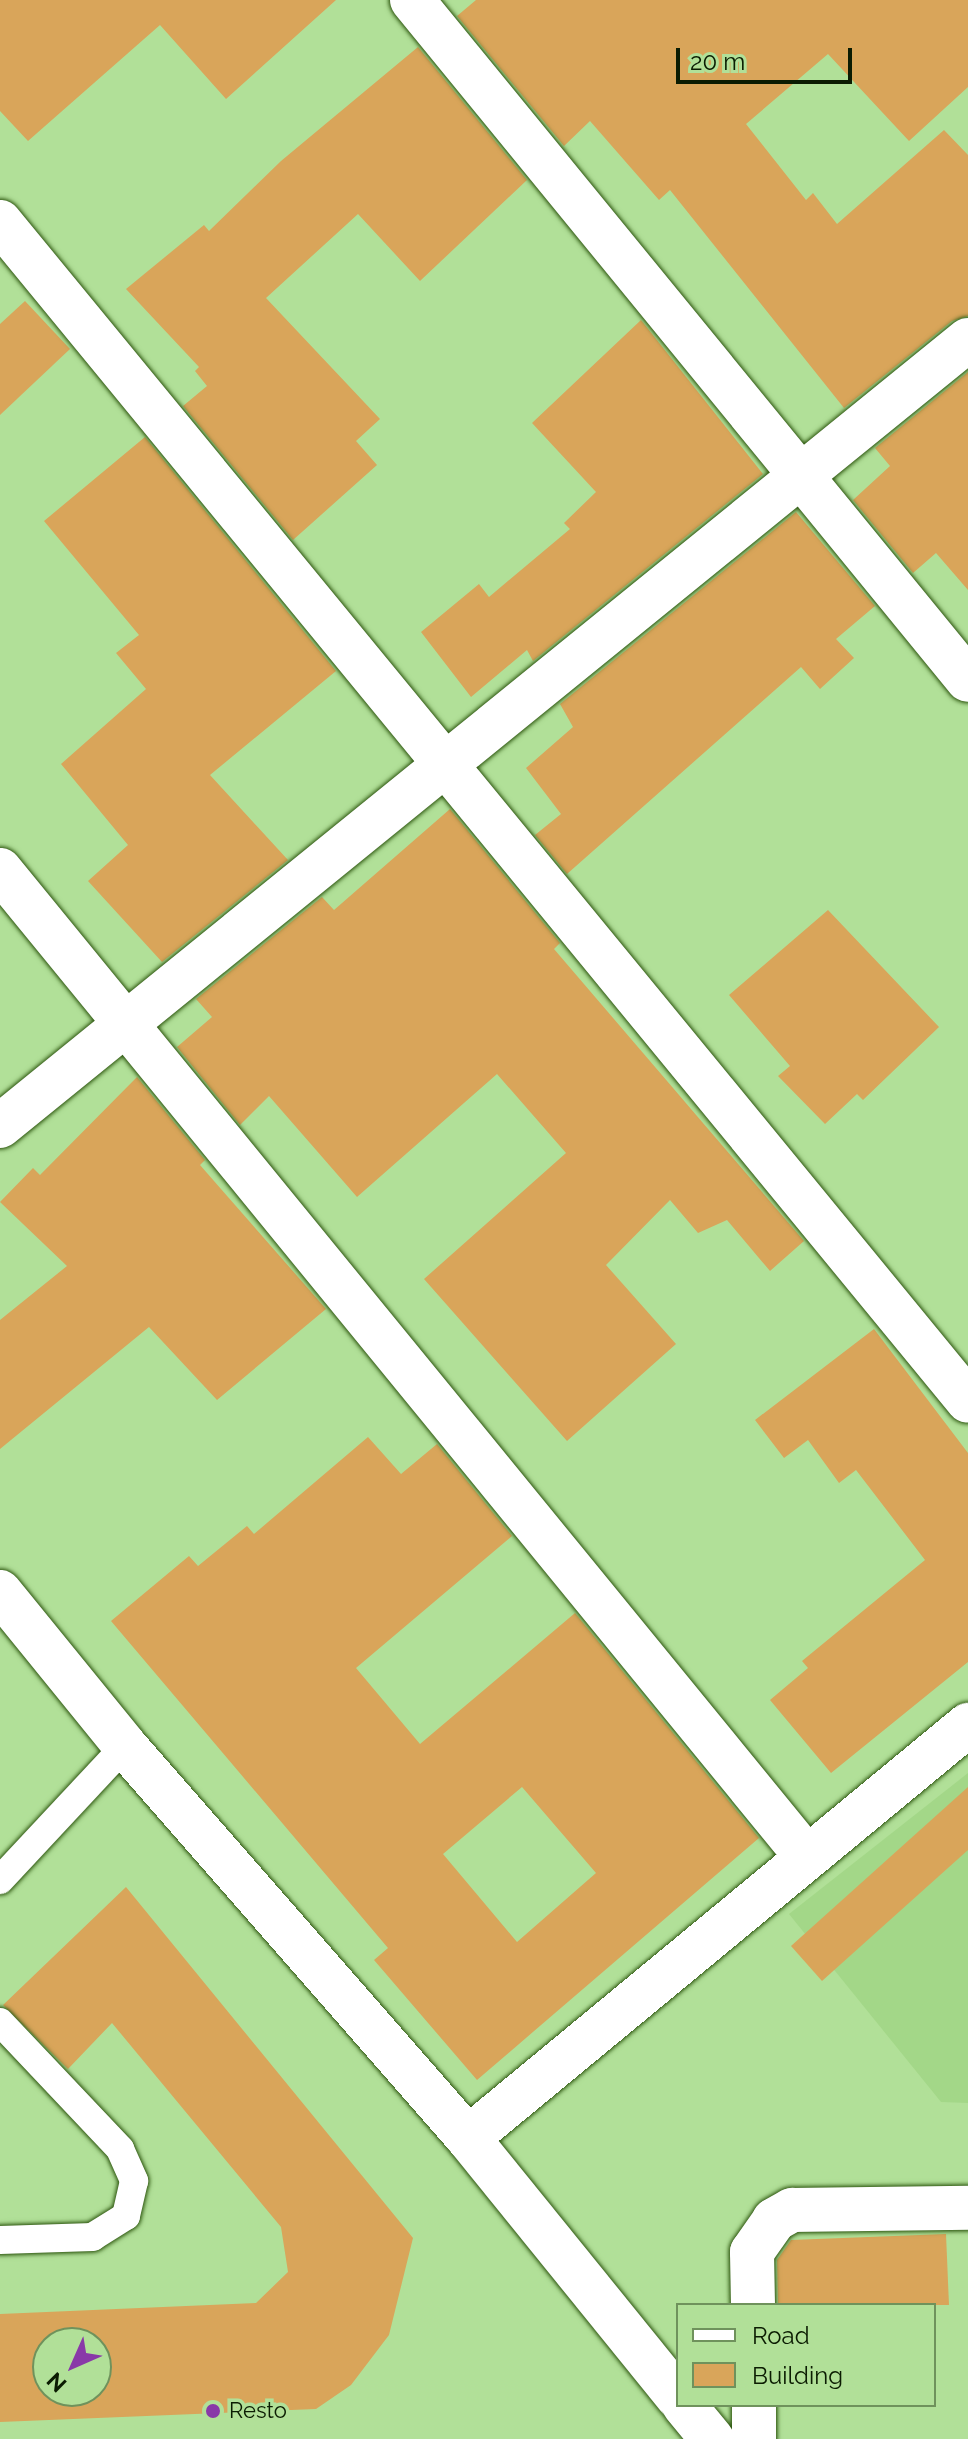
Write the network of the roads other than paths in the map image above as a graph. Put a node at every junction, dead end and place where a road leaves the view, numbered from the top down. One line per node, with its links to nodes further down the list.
1 (412, 0): 4 (street)
2 (0, 222): 6 (street)
3 (968, 340): 4 (street)
4 (802, 477): 5 (street); 6 (street)
5 (968, 680)
6 (449, 762): 8 (street); 10 (street)
7 (0, 870): 8 (street)
8 (126, 1024): 9 (street); 14 (street)
9 (0, 1126)
10 (968, 1401)
11 (0, 1592): 13 (street)
12 (968, 1725): 14 (street)
13 (125, 1746): 15 (lane); 17 (street)
14 (805, 1855): 17 (street)
15 (0, 1880)
16 (0, 2022): 19 (lane)
17 (468, 2138): 21 (street)
18 (968, 2208): 20 (street)
19 (0, 2240)
20 (753, 2303)
21 (676, 2395)
22 (686, 2407): 24 (street)
23 (754, 2407): 25 (street)
24 (712, 2439)
25 (754, 2439)

